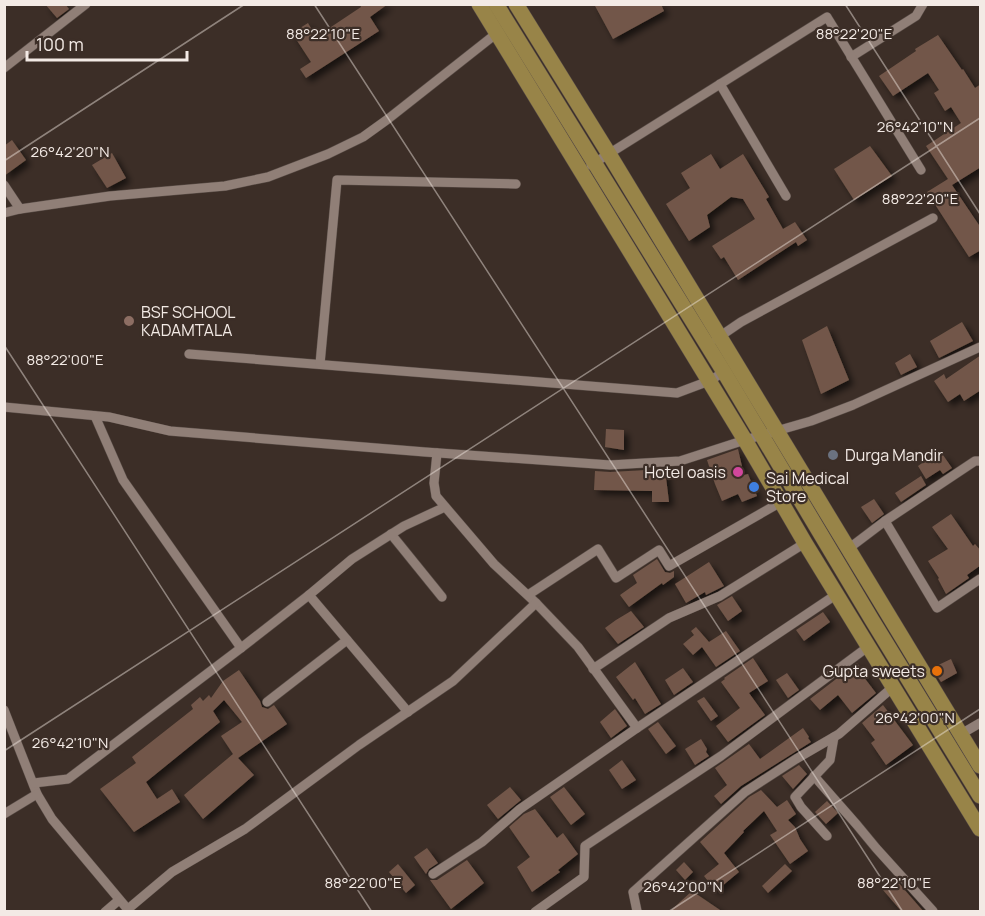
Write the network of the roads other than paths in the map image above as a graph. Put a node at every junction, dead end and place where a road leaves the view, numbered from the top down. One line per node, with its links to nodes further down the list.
1 (86, 4): 8 (street)
2 (479, 4): 6 (highway)
3 (496, 4): 6 (highway)
4 (923, 4): 7 (street)
5 (520, 10): 6 (highway); 10 (highway)
6 (502, 29): 11 (highway); 16 (street)
7 (851, 57): 9 (street); 12 (street)
8 (4, 68)
9 (720, 84): 10 (street); 15 (street)
10 (608, 153): 11 (street); 19 (highway)
11 (588, 167): 19 (highway); 24 (highway)
12 (921, 170)
13 (516, 184): 22 (street)
14 (4, 185): 16 (street)
15 (786, 196)
16 (20, 209): 17 (street)
17 (4, 213)
18 (933, 218): 19 (street)
19 (713, 341): 23 (highway); 27 (highway)
20 (981, 347): 27 (street)
21 (189, 354): 22 (street)
22 (320, 364): 24 (street)
23 (724, 372): 24 (street); 27 (highway)
24 (709, 381): 28 (highway)
25 (4, 407): 26 (street)
26 (95, 416): 29 (street); 45 (street)
27 (769, 433): 28 (street); 36 (highway); 59 (highway)
28 (745, 440): 29 (street); 31 (highway)
29 (437, 453): 32 (street)
30 (981, 461): 33 (street)
31 (781, 502): 35 (highway); 40 (street)
32 (445, 507): 34 (street); 40 (street)
33 (885, 521): 36 (street); 37 (street)
34 (391, 534): 39 (street); 41 (street)
35 (805, 543): 38 (highway); 46 (street)
36 (848, 549): 53 (highway)
37 (981, 579)
38 (837, 594): 44 (highway); 52 (street)
39 (309, 595): 43 (street); 45 (street)
40 (528, 595): 42 (street)
41 (442, 597)
42 (536, 603): 46 (street); 50 (street)
43 (347, 640): 48 (street); 50 (street)
44 (869, 646): 47 (highway); 68 (street)
45 (241, 648): 57 (street)
46 (593, 669): 52 (street)
47 (893, 687): 54 (street); 61 (highway)
48 (267, 702)
49 (4, 710): 57 (street)
50 (408, 712): 65 (street)
51 (981, 723): 53 (street)
52 (637, 728): 63 (street)
53 (961, 734): 55 (highway)
54 (834, 737): 56 (street); 69 (street)
55 (981, 766)
56 (814, 776): 62 (street); 66 (street)
57 (34, 783): 58 (street)
58 (37, 794): 60 (street); 64 (street)
59 (981, 796)
60 (4, 814)
61 (981, 829)
62 (827, 837)
63 (433, 874)
64 (119, 900): 65 (street); 67 (street)
65 (129, 910)
66 (933, 911)
67 (105, 912)
68 (536, 912)
69 (636, 912)

